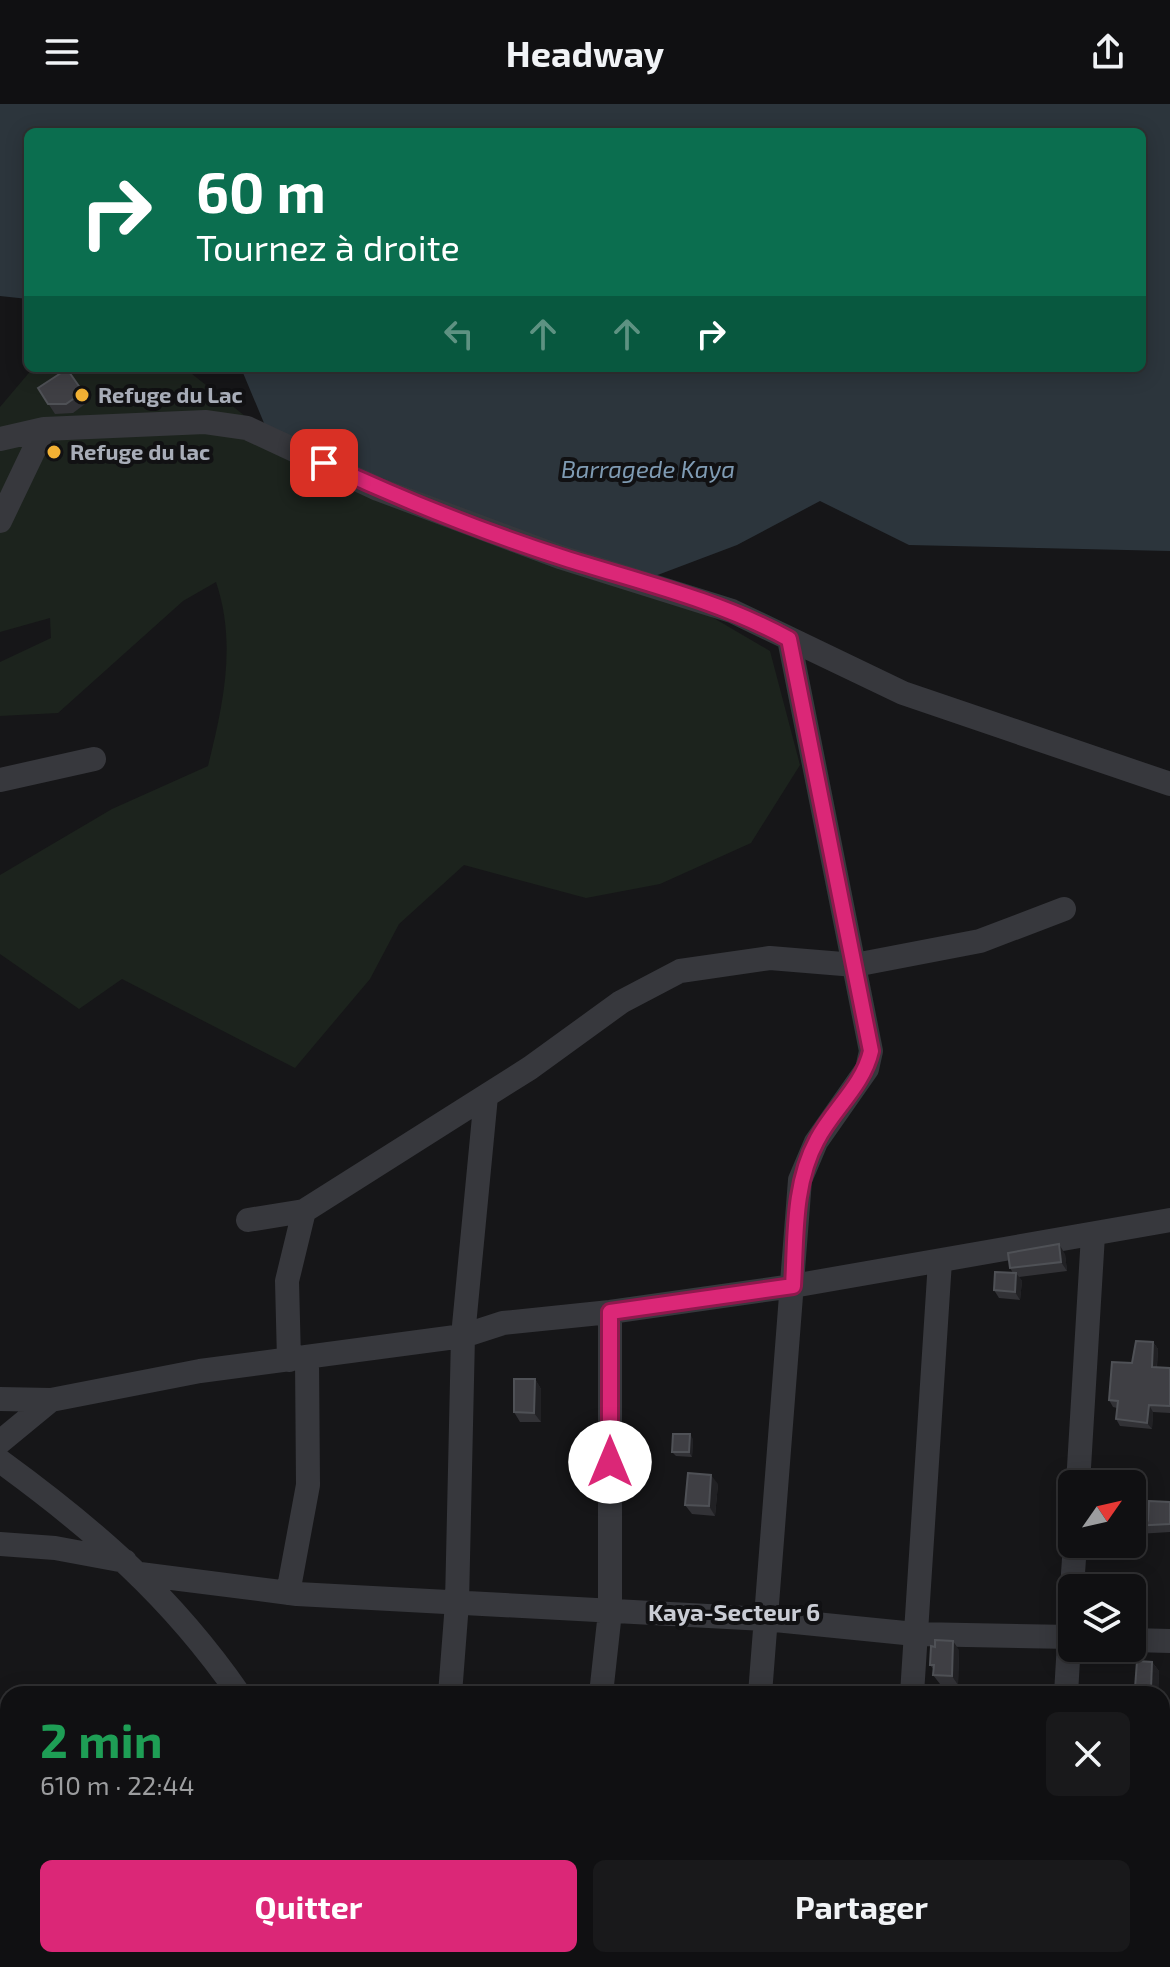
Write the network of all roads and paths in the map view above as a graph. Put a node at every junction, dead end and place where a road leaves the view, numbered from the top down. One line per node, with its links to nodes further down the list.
1 (44, 429): 2 (street); 3 (street); 4 (street)
2 (0, 439)
3 (0, 521)
4 (789, 639): 7 (street); 9 (street)
5 (94, 759): 6 (street)
6 (0, 780)
7 (1170, 784)
8 (1064, 909): 9 (street)
9 (855, 965): 10 (street); 16 (street)
10 (486, 1096): 11 (street); 18 (street)
11 (304, 1211): 12 (street); 19 (street)
12 (248, 1220)
13 (1170, 1220): 14 (street)
14 (1093, 1235): 15 (street); 24 (street)
15 (940, 1261): 16 (street); 31 (street)
16 (793, 1286): 17 (street); 30 (street)
17 (610, 1312): 18 (street); 29 (street)
18 (463, 1336): 19 (street); 28 (street)
19 (298, 1359): 21 (street); 27 (street)
20 (0, 1399): 21 (street)
21 (51, 1400): 22 (street)
22 (0, 1442)
23 (0, 1461): 26 (street)
24 (1079, 1470)
25 (0, 1544): 26 (street)
26 (133, 1568): 27 (street); 36 (street)
27 (288, 1593): 28 (street)
28 (457, 1603): 29 (street); 37 (street)
29 (610, 1612): 30 (street); 38 (street)
30 (765, 1619): 31 (street); 39 (street)
31 (915, 1634): 32 (street); 40 (street)
32 (1058, 1637)
33 (1146, 1640): 34 (street)
34 (1170, 1641)
35 (1069, 1662): 41 (street)
36 (233, 1686)
37 (451, 1686)
38 (602, 1686)
39 (761, 1686)
40 (912, 1686)
41 (1067, 1686)

